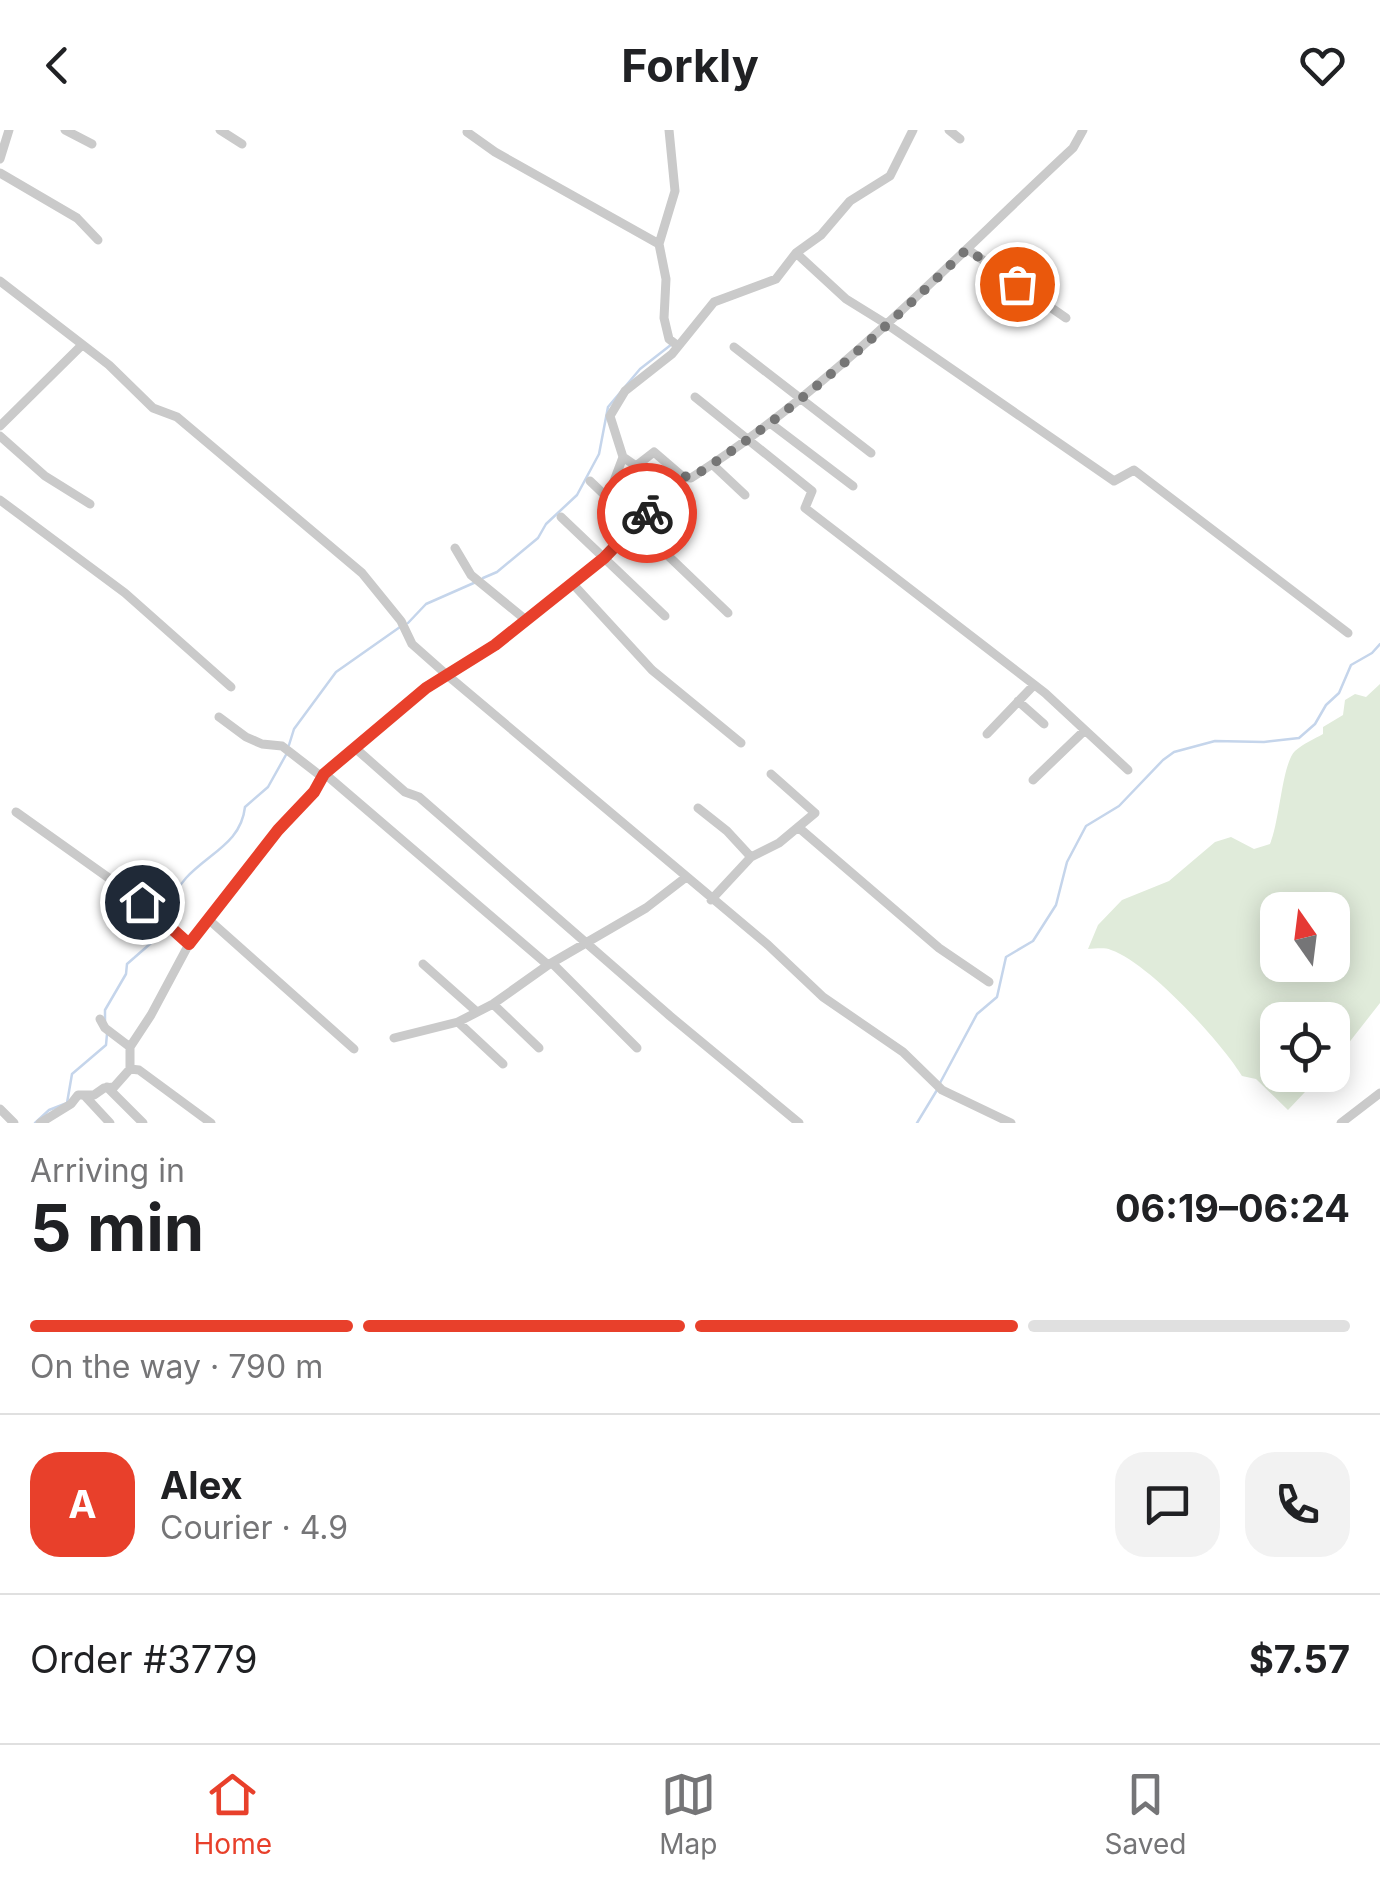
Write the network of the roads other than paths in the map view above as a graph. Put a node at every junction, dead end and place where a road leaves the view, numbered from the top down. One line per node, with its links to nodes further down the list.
1 (9, 130): 12 (street)
2 (65, 130): 10 (street)
3 (220, 130): 11 (street)
4 (669, 130): 15 (street)
5 (913, 130): 17 (street)
6 (948, 130): 9 (street)
7 (1083, 130): 16 (street)
8 (466, 132): 15 (street)
9 (960, 139)
10 (92, 144)
11 (242, 144)
12 (0, 159)
13 (0, 174): 14 (street)
14 (98, 240)
15 (659, 244): 22 (street)
16 (967, 249): 19 (street); 20 (street)
17 (796, 253): 20 (street); 22 (street)
18 (1, 284): 21 (street)
19 (1066, 318)
20 (888, 324): 25 (street); 48 (street)
21 (81, 346): 27 (street); 49 (street)
22 (678, 346): 31 (street)
23 (734, 346): 25 (street)
24 (695, 397): 29 (street)
25 (800, 399): 26 (street); 30 (street)
26 (770, 423): 29 (street); 35 (street)
27 (0, 426)
28 (0, 436): 39 (street)
29 (746, 440): 32 (street); 50 (street)
30 (871, 453)
31 (623, 456): 33 (street); 37 (street)
32 (712, 464): 33 (street); 36 (street)
33 (684, 476): 41 (street)
34 (590, 481): 37 (street)
35 (852, 486)
36 (745, 495)
37 (608, 496): 41 (street)
38 (0, 500): 51 (street)
39 (90, 504)
40 (561, 517): 43 (street)
41 (635, 525): 43 (street); 45 (street)
42 (454, 548): 47 (street)
43 (604, 558): 44 (street); 46 (street)
44 (572, 582): 47 (street); 57 (street)
45 (728, 613)
46 (665, 616)
47 (526, 620): 49 (street)
48 (1348, 633)
49 (447, 675): 58 (street); 67 (street)
50 (1034, 685): 52 (street); 55 (street)
51 (232, 687)
52 (1018, 700): 54 (street); 56 (street)
53 (219, 718): 61 (street)
54 (1044, 724)
55 (1084, 732): 59 (street); 62 (street)
56 (987, 734)
57 (741, 743)
58 (355, 748): 61 (street); 71 (street)
59 (1128, 770)
60 (772, 774): 65 (street)
61 (323, 775): 69 (street); 73 (street)
62 (1033, 780)
63 (698, 808): 66 (street)
64 (16, 812): 70 (street)
65 (798, 827): 66 (street); 74 (street)
66 (751, 857): 68 (street)
67 (685, 878): 68 (street); 71 (street)
68 (710, 900): 90 (street)
69 (208, 919): 70 (street); 83 (street)
70 (189, 944): 80 (street)
71 (586, 945): 73 (street); 96 (street)
72 (423, 964): 76 (street)
73 (550, 964): 75 (street); 82 (street)
74 (989, 982)
75 (493, 1004): 76 (street); 81 (street)
76 (477, 1012): 77 (street)
77 (458, 1022): 79 (street); 84 (street)
78 (105, 1026): 80 (street)
79 (394, 1038)
80 (130, 1046): 85 (street)
81 (538, 1048)
82 (637, 1048)
83 (354, 1050)
84 (503, 1064)
85 (130, 1068): 86 (street); 95 (street)
86 (107, 1087): 87 (street); 94 (street)
87 (82, 1093): 92 (street); 93 (street)
88 (1380, 1093): 97 (street)
89 (0, 1109): 91 (street)
90 (1007, 1122)
91 (14, 1123)
92 (40, 1123)
93 (110, 1123)
94 (143, 1123)
95 (210, 1123)
96 (799, 1123)
97 (1341, 1123)

